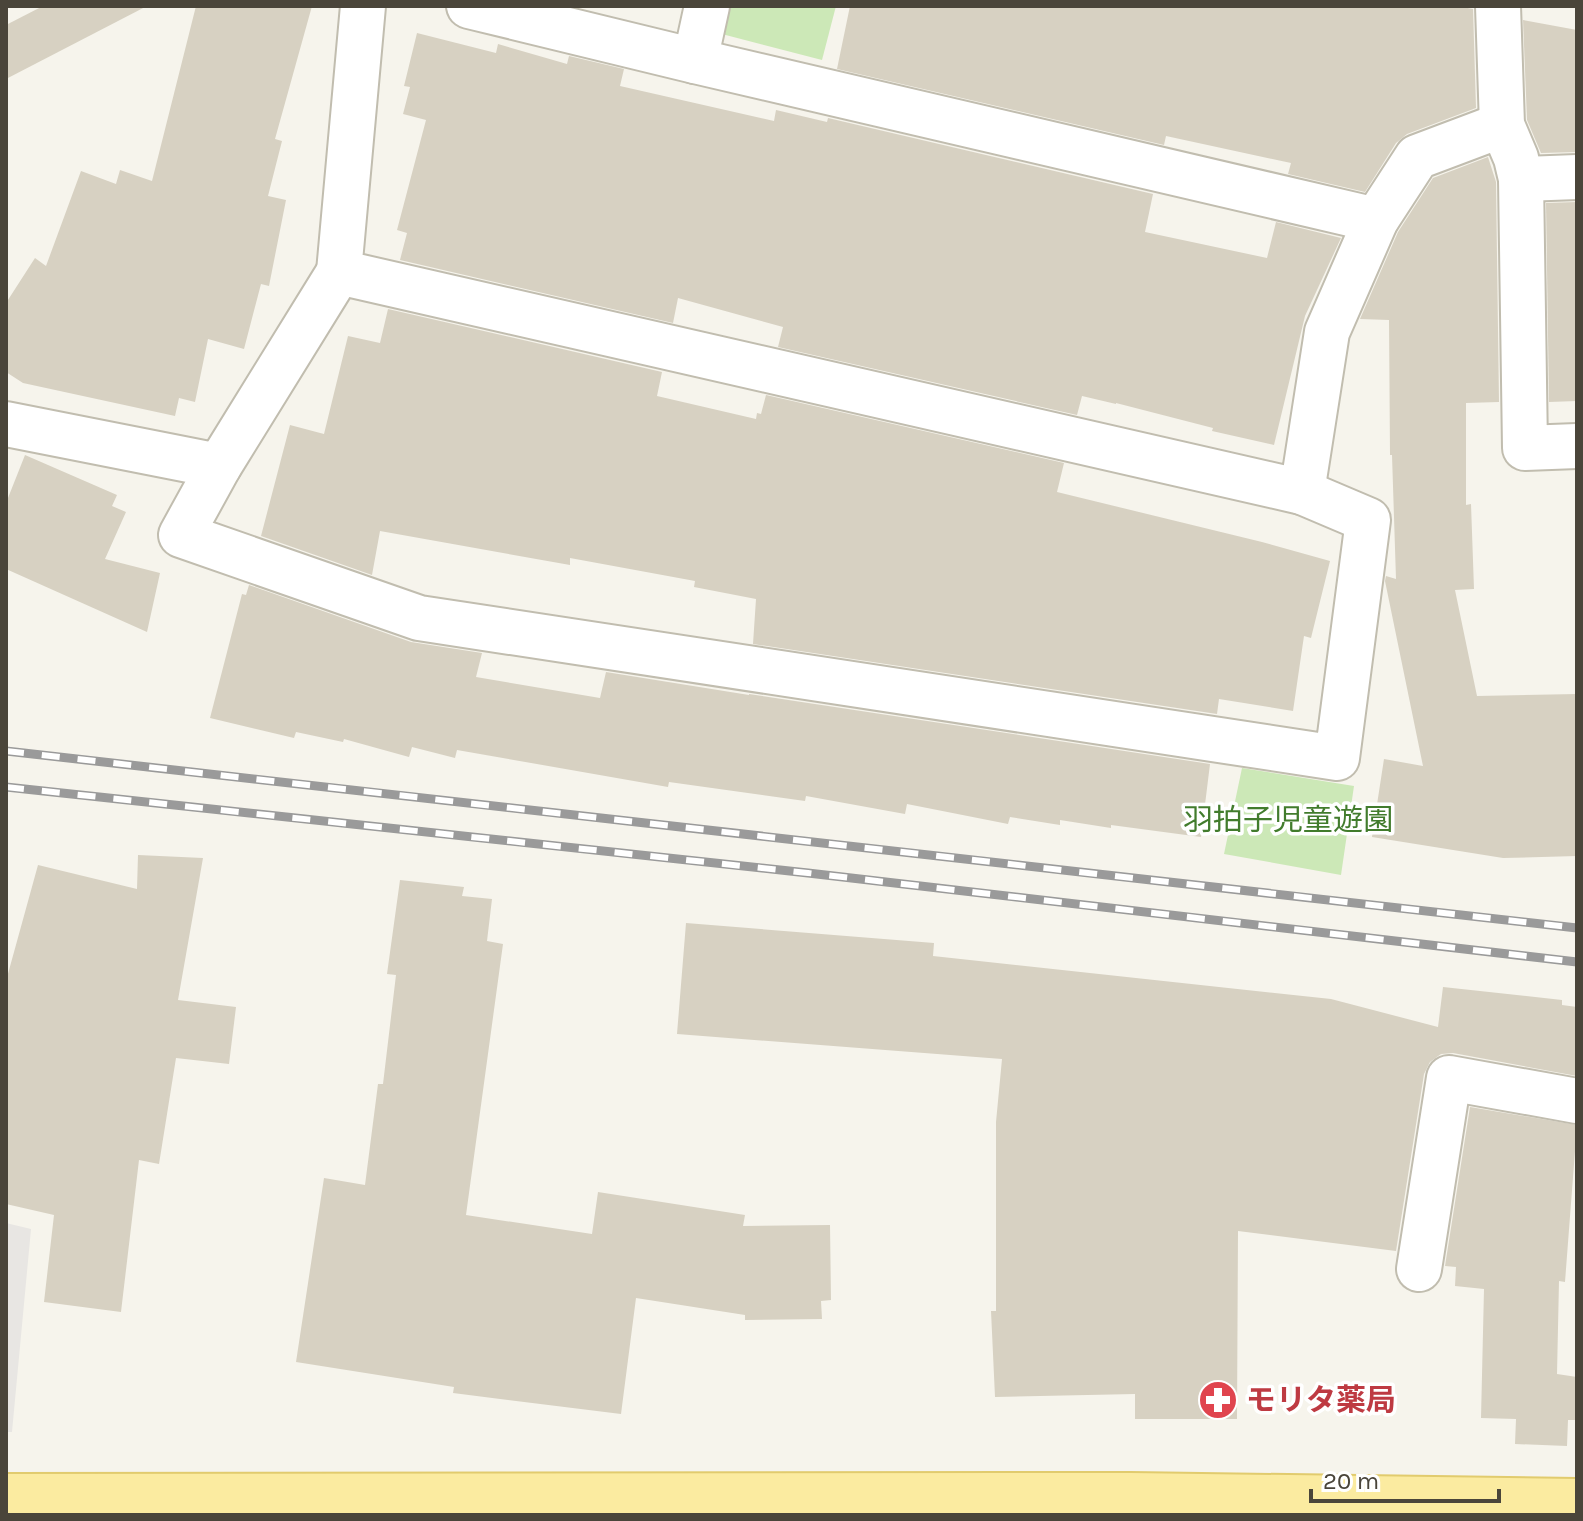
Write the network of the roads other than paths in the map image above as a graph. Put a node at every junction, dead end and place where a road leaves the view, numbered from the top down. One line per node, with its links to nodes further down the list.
1 (363, 6): 10 (street)
2 (469, 6): 5 (street)
3 (707, 6): 5 (street)
4 (1498, 6): 6 (street)
5 (695, 61): 9 (street)
6 (1502, 125): 8 (street); 9 (street)
7 (1577, 177): 8 (street)
8 (1521, 179): 12 (street)
9 (1376, 220): 14 (street)
10 (339, 272): 13 (street); 14 (street)
11 (6, 424): 13 (street)
12 (1577, 446)
13 (219, 466): 14 (street)
14 (1302, 492)
15 (1577, 1101): 16 (street)
16 (1419, 1269)
17 (6, 1496): 19 (main road)
18 (1577, 1501): 19 (main road)
19 (1128, 1505)

